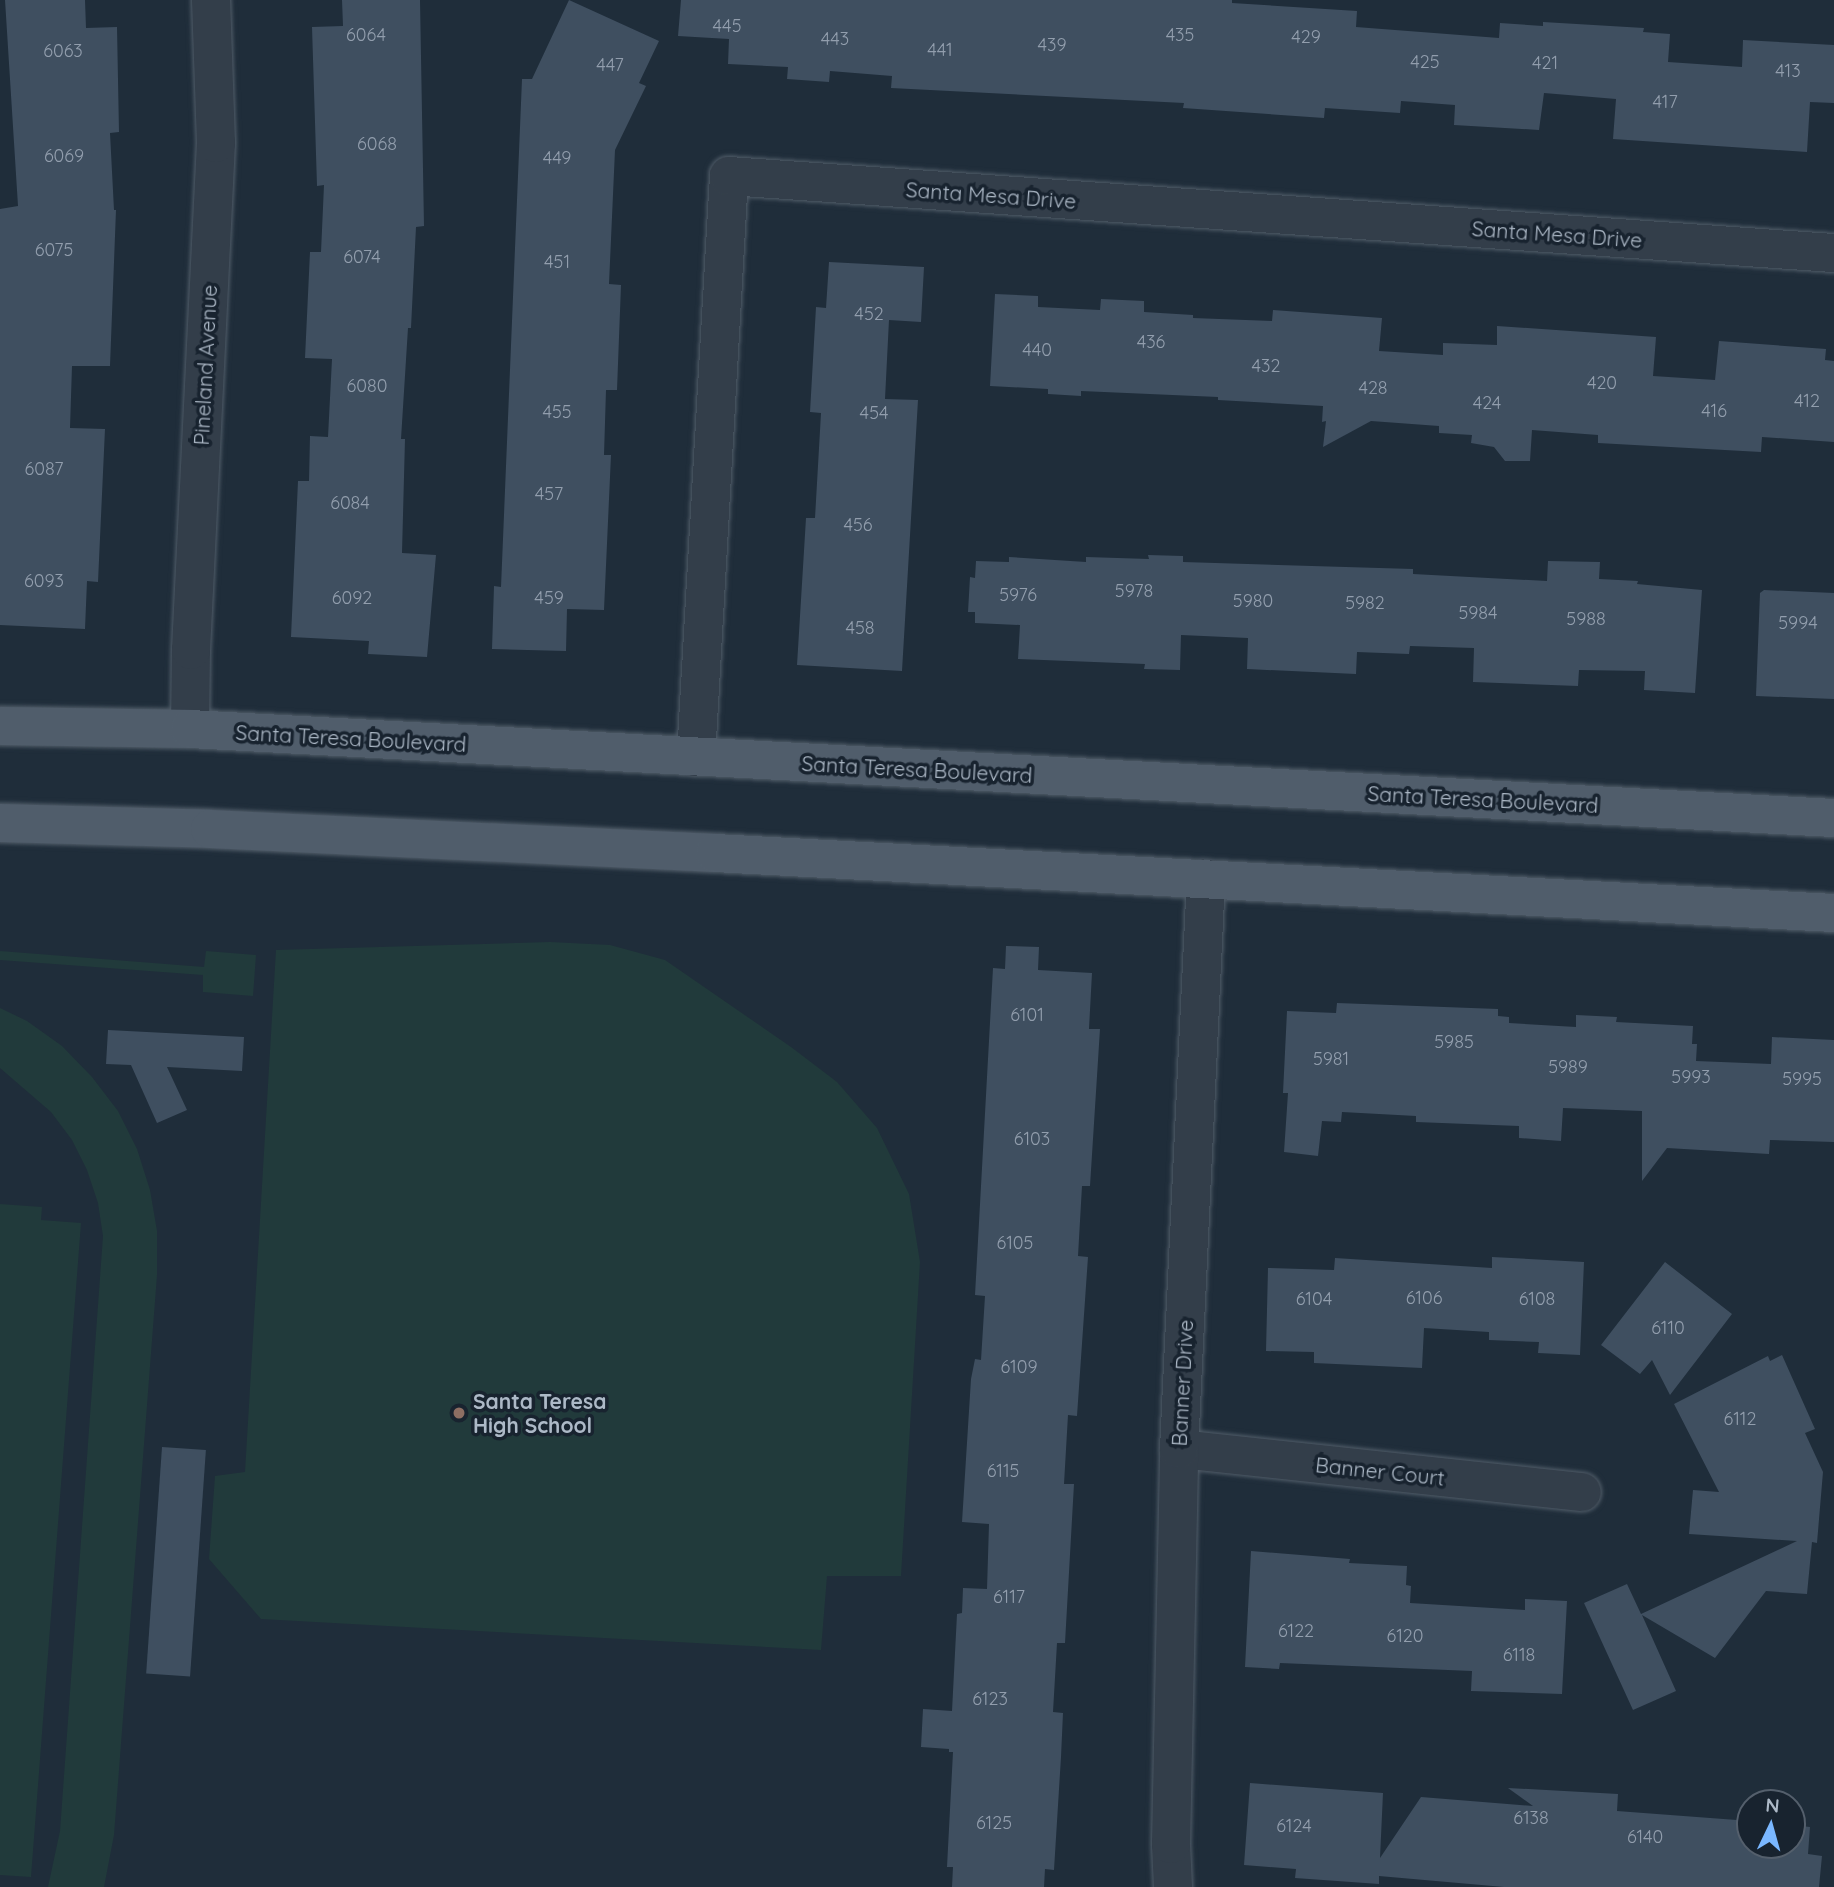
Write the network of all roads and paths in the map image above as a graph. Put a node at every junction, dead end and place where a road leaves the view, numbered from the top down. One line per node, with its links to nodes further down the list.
1 (211, 0): 4 (street, Pineland Avenue)
2 (1834, 253): 5 (street, Santa Mesa Drive)
3 (0, 726): 4 (main road, Santa Teresa Boulevard)
4 (190, 729): 5 (main road, Santa Teresa Boulevard)
5 (696, 757): 6 (main road, Santa Teresa Boulevard)
6 (1834, 818)
7 (0, 823): 8 (main road)
8 (1206, 880): 9 (main road); 10 (street, Banner Drive)
9 (1834, 913)
10 (1179, 1449): 11 (street, Banner Court); 12 (street, Banner Drive)
11 (1582, 1492)
12 (1173, 1887)

